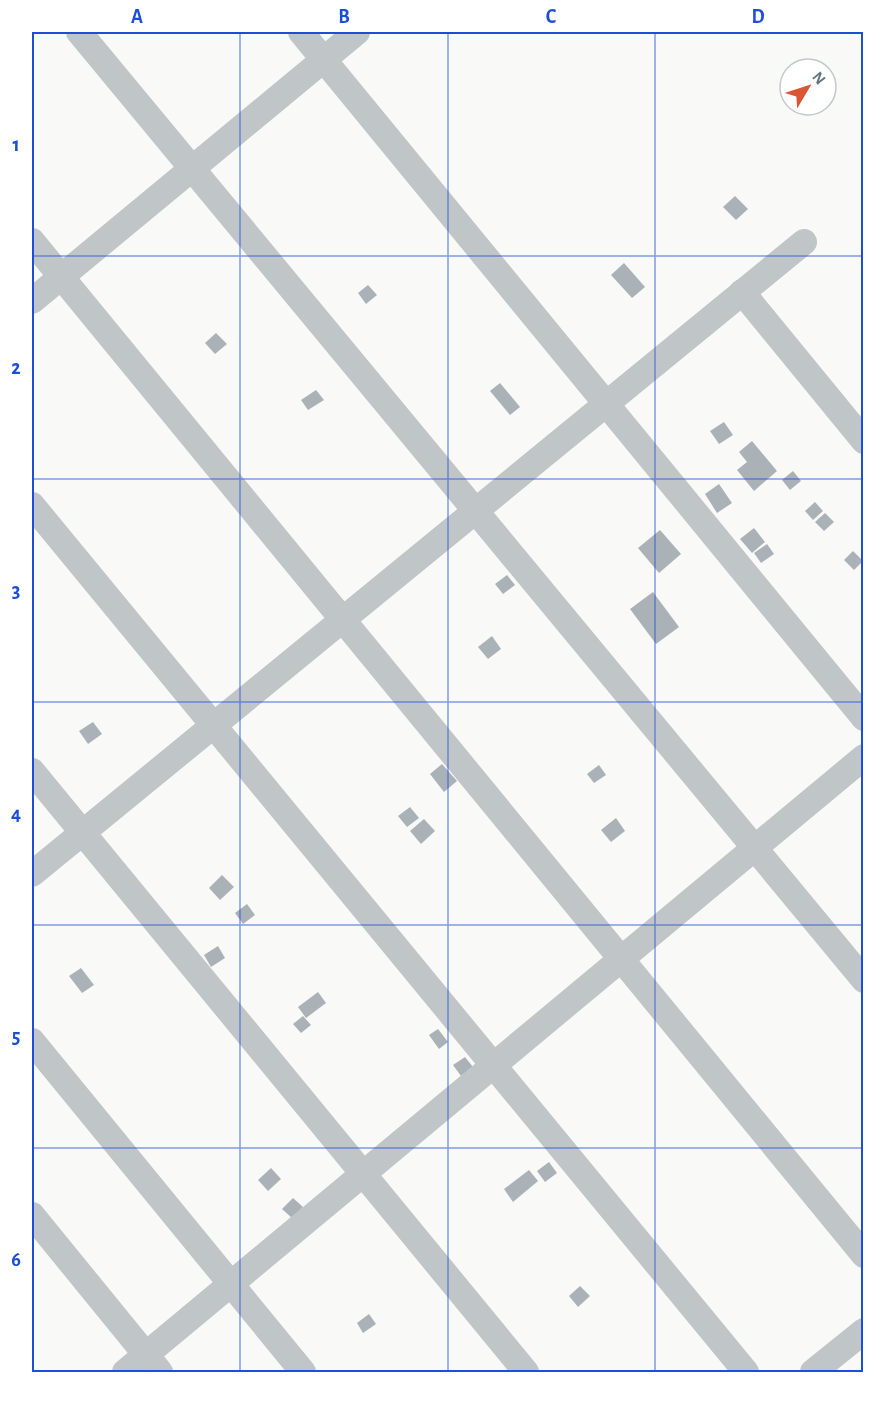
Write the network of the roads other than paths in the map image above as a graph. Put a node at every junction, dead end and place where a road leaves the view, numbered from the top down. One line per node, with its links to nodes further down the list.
1 (79, 32): 5 (street)
2 (301, 32): 4 (street)
3 (357, 32): 4 (street)
4 (324, 59): 5 (street); 11 (street)
5 (192, 168): 8 (street); 14 (street)
6 (32, 242): 8 (street)
7 (804, 242): 9 (street)
8 (60, 277): 10 (street); 15 (street)
9 (742, 292): 11 (street); 12 (street)
10 (32, 301)
11 (606, 404): 14 (street); 16 (street)
12 (864, 441)
13 (32, 505): 17 (street)
14 (475, 511): 15 (street); 21 (street)
15 (342, 620): 17 (street); 23 (street)
16 (864, 718)
17 (213, 726): 20 (street); 26 (street)
18 (864, 757): 21 (street)
19 (32, 771): 20 (street)
20 (82, 833): 22 (street); 27 (street)
21 (755, 848): 23 (street); 24 (street)
22 (32, 874)
23 (621, 959): 26 (street); 29 (street)
24 (864, 980)
25 (32, 1041): 30 (street)
26 (493, 1066): 27 (street); 36 (street)
27 (363, 1174): 30 (street); 35 (street)
28 (32, 1215): 32 (street)
29 (864, 1255)
30 (231, 1284): 32 (street); 34 (street)
31 (864, 1331): 37 (street)
32 (153, 1364): 33 (street)
33 (125, 1372)
34 (303, 1372)
35 (526, 1372)
36 (746, 1372)
37 (813, 1372)

